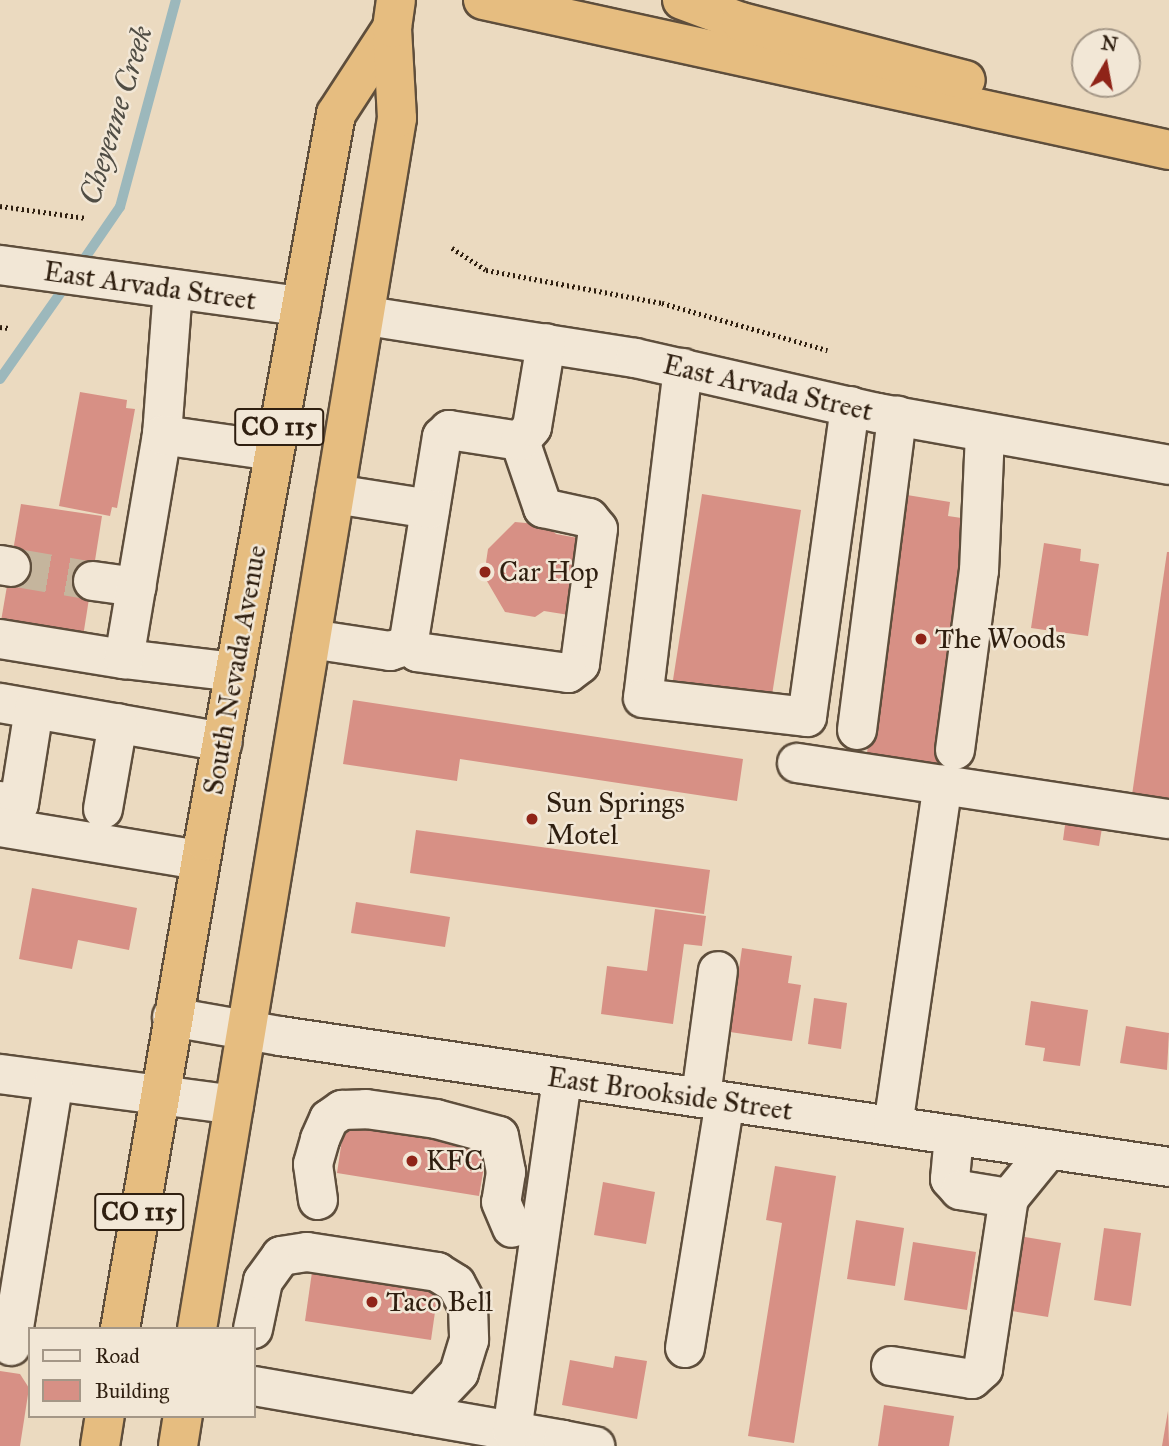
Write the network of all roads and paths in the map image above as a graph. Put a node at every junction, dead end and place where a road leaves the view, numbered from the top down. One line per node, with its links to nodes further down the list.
1 (483, 0): 5 (highway)
2 (682, 0): 4 (highway)
3 (394, 14): 11 (highway, South Nevada Avenue / CO 115); 12 (highway, South Nevada Avenue / CO 115)
4 (1169, 143)
5 (1169, 150)
6 (0, 206): 7 (path)
7 (86, 218)
8 (452, 248): 16 (path)
9 (14, 267): 10 (street, East Arvada Street)
10 (173, 289): 11 (street, East Arvada Street); 21 (street)
11 (300, 306): 23 (highway, South Nevada Avenue / CO 115)
12 (367, 316): 15 (street, East Arvada Street); 25 (highway, South Nevada Avenue / CO 115)
13 (0, 327): 14 (path)
14 (9, 328)
15 (546, 344): 17 (street, East Arvada Street); 22 (street)
16 (827, 350)
17 (683, 368): 18 (street, East Arvada Street); 18 (street)
18 (850, 406): 19 (street, East Arvada Street)
19 (897, 416): 20 (street, East Arvada Street); 36 (street)
20 (985, 433): 24 (street, East Arvada Street); 39 (street)
21 (162, 435): 23 (street); 28 (street)
22 (520, 441): 26 (street); 31 (street)
23 (274, 451): 33 (highway, South Nevada Avenue / CO 115)
24 (1169, 465)
25 (335, 494): 26 (street); 30 (highway, South Nevada Avenue / CO 115)
26 (430, 509): 31 (street)
27 (93, 581): 28 (street)
28 (136, 587): 32 (street)
29 (0, 639): 32 (street)
30 (312, 639): 31 (street); 47 (highway, South Nevada Avenue / CO 115)
31 (412, 644)
32 (124, 659): 33 (street)
33 (235, 672): 37 (highway, South Nevada Avenue / CO 115)
34 (17, 706): 35 (street); 40 (street)
35 (118, 723): 37 (street); 41 (street)
36 (857, 730)
37 (223, 742): 44 (highway, South Nevada Avenue / CO 115)
38 (797, 763): 39 (street)
39 (949, 767): 42 (street); 54 (street)
40 (0, 801)
41 (103, 808)
42 (1169, 819)
43 (0, 827): 44 (street)
44 (200, 860): 46 (highway, South Nevada Avenue / CO 115)
45 (718, 971): 52 (street)
46 (172, 1017): 47 (street, East Brookside Street); 51 (highway, South Nevada Avenue / CO 115)
47 (246, 1031): 49 (street, East Brookside Street); 53 (highway, South Nevada Avenue / CO 115)
48 (0, 1074): 50 (street)
49 (562, 1078): 52 (street, East Brookside Street); 70 (street)
50 (54, 1081): 51 (street); 64 (street)
51 (159, 1094): 53 (street); 61 (highway, South Nevada Avenue / CO 115)
52 (713, 1099): 54 (street, East Brookside Street); 65 (street)
53 (234, 1105): 62 (highway, South Nevada Avenue / CO 115)
54 (893, 1126): 55 (street, East Brookside Street)
55 (954, 1135): 56 (street, East Brookside Street); 58 (street)
56 (1049, 1149): 57 (street, East Brookside Street); 58 (street)
57 (1169, 1167)
58 (1009, 1199): 66 (street)
59 (317, 1200): 60 (street)
60 (512, 1228)
61 (120, 1327)
62 (197, 1327)
63 (254, 1327): 68 (street)
64 (14, 1346)
65 (685, 1348)
66 (891, 1366)
67 (256, 1386): 68 (street)
68 (419, 1415): 70 (street)
69 (183, 1418): 72 (highway)
70 (512, 1431): 71 (street)
71 (573, 1444)
72 (178, 1446)

